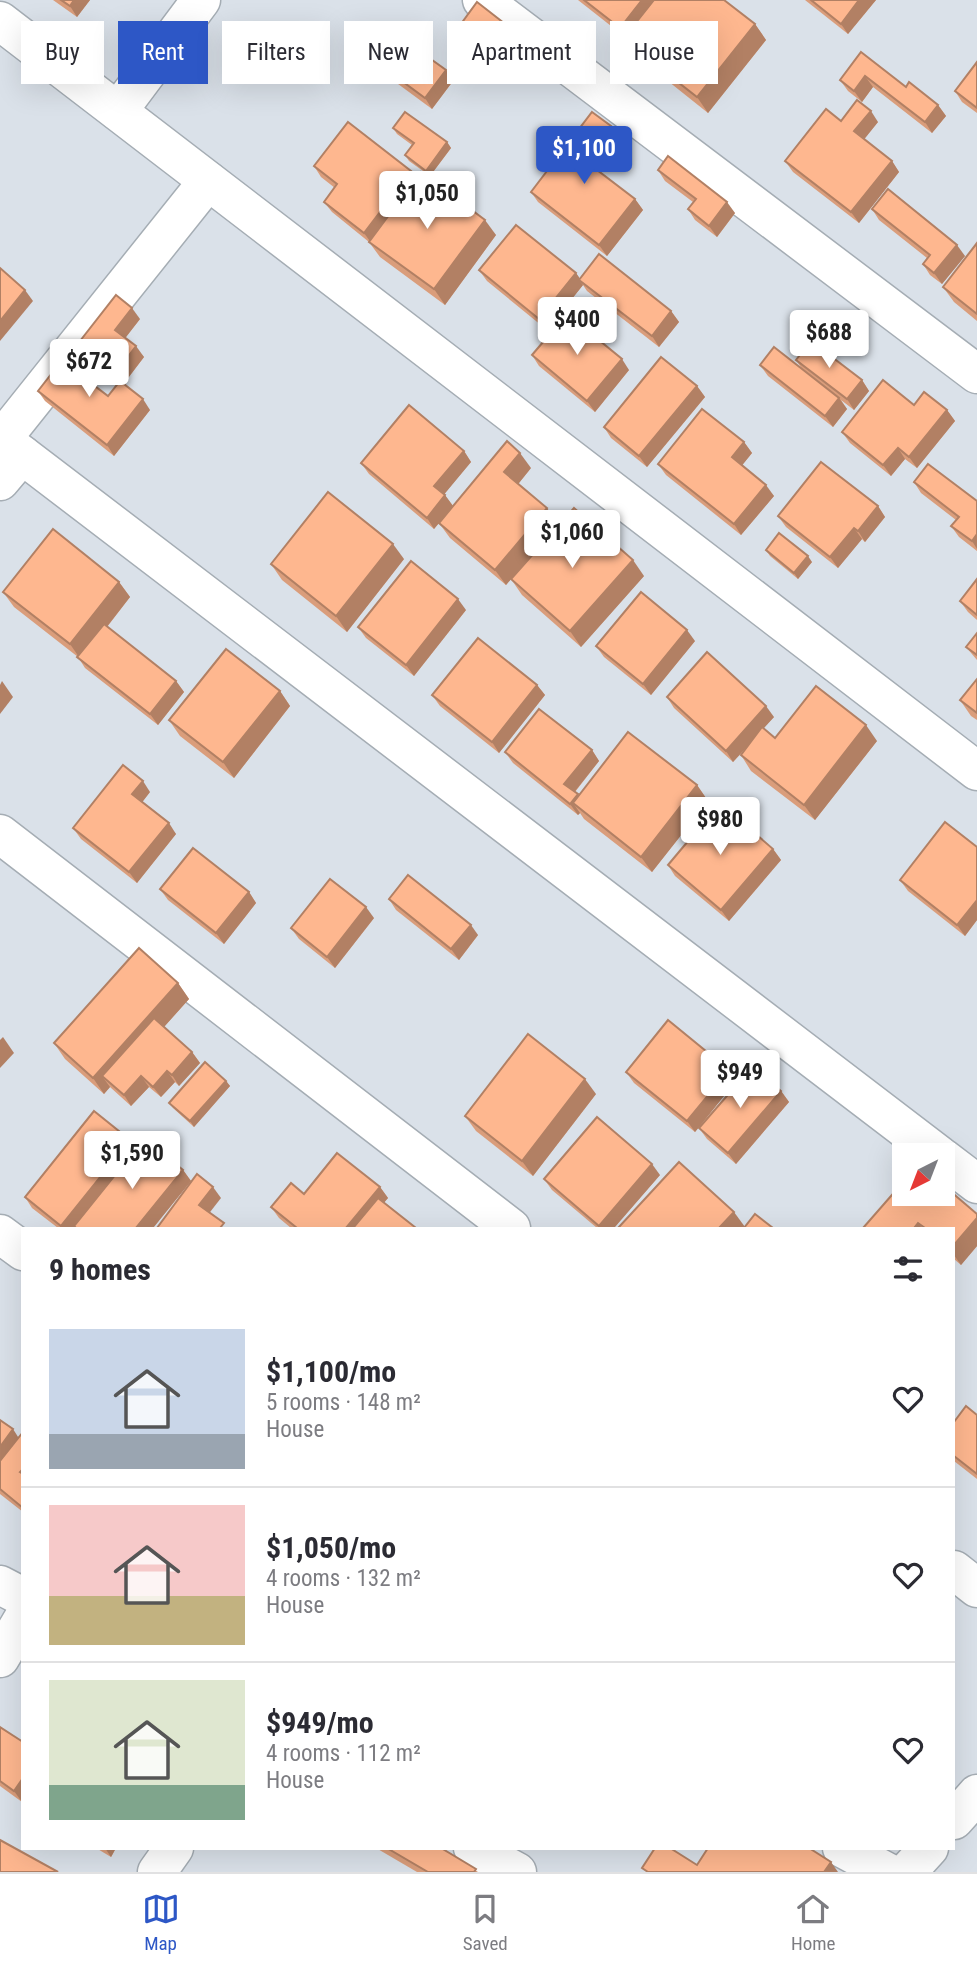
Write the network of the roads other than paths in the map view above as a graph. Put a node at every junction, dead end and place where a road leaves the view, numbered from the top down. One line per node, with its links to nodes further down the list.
1 (201, 0): 4 (street)
2 (482, 0): 6 (street)
3 (0, 21): 4 (street)
4 (118, 111): 5 (street)
5 (208, 181): 7 (street); 8 (street)
6 (977, 374)
7 (6, 453): 10 (street)
8 (977, 771)
9 (0, 834): 13 (street)
10 (923, 1143)
11 (956, 1168): 12 (street)
12 (977, 1184)
13 (510, 1227)
14 (0, 1234): 15 (street)
15 (21, 1250)
16 (955, 1571): 18 (street)
17 (0, 1584): 19 (street)
18 (977, 1588)
19 (21, 1596)
20 (21, 1622): 21 (street)
21 (0, 1658)
22 (977, 1794): 23 (street)
23 (955, 1819)
24 (173, 1850): 28 (street)
25 (477, 1850): 29 (street)
26 (846, 1850): 30 (street)
27 (927, 1850): 31 (street)
28 (157, 1872)
29 (516, 1872)
30 (887, 1872)
31 (907, 1872)

